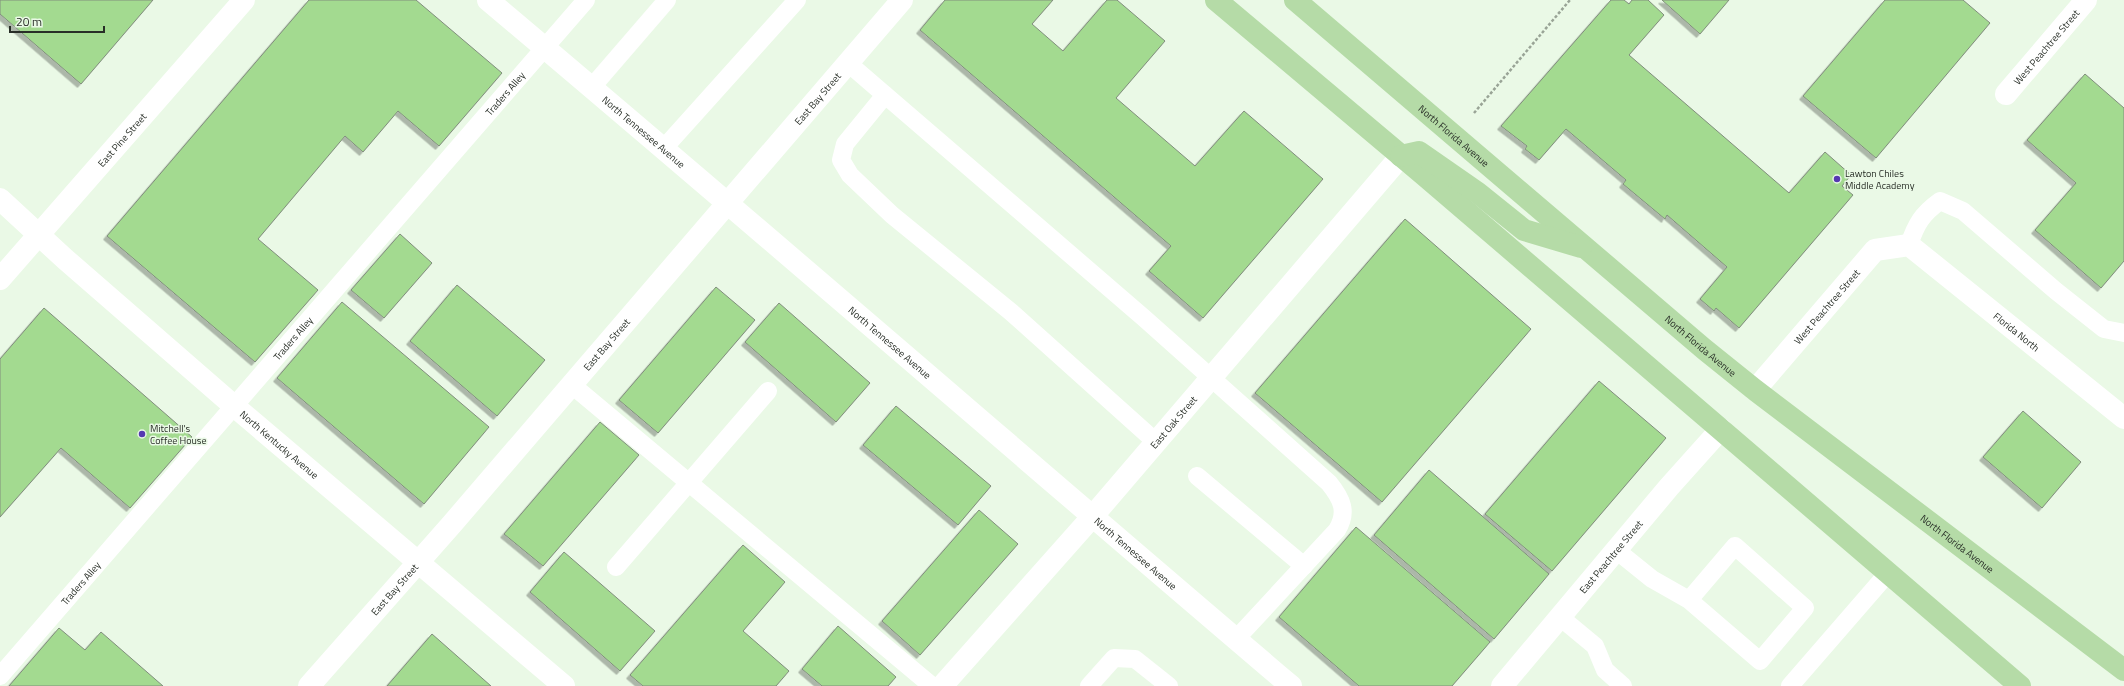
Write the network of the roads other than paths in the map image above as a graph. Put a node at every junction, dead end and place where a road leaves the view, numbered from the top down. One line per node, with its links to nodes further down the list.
1 (244, 0): 19 (street, East Pine Street)
2 (488, 0): 10 (street, North Tennessee Avenue)
3 (586, 0): 10 (lane, Traders Alley)
4 (667, 0): 12 (lane)
5 (797, 0): 15 (lane)
6 (1216, 0): 16 (main road)
7 (1295, 0): 21 (main road, North Florida Avenue)
8 (2086, 0): 13 (street, West Peachtree Street)
9 (894, 3): 11 (street, East Bay Street)
10 (545, 48): 12 (street, North Tennessee Avenue); 28 (lane, Traders Alley)
11 (848, 63): 14 (lane); 18 (street, East Bay Street)
12 (592, 87): 15 (street, North Tennessee Avenue)
13 (2006, 94)
14 (885, 95): 24 (lane); 31 (lane)
15 (664, 148): 18 (street, North Tennessee Avenue)
16 (1401, 156): 21 (main road); 24 (street, East Oak Street); 30 (main road)
17 (0, 199): 19 (street, North Kentucky Avenue)
18 (728, 202): 25 (street, East Bay Street); 34 (street, North Tennessee Avenue)
19 (38, 234): 22 (street, East Pine Street); 28 (street, North Kentucky Avenue)
20 (1909, 245): 23 (lane); 26 (street, West Peachtree Street); 29 (street, Florida North)
21 (1588, 249): 26 (main road, North Florida Avenue)
22 (0, 279)
23 (2124, 333)
24 (1211, 377): 31 (street, East Oak Street); 37 (lane)
25 (572, 385): 33 (lane); 36 (street, East Bay Street)
26 (1755, 390): 43 (main road, North Florida Avenue)
27 (768, 391): 33 (lane)
28 (234, 406): 36 (street, North Kentucky Avenue); 44 (lane, Traders Alley)
29 (2124, 418)
30 (1721, 429): 35 (street, East Peachtree Street); 39 (main road)
31 (1156, 442): 34 (street, East Oak Street)
32 (1197, 476): 37 (lane)
33 (690, 483): 38 (lane); 47 (lane)
34 (1092, 517): 42 (street, North Tennessee Avenue); 48 (street, East Oak Street)
35 (1616, 550): 40 (lane); 41 (street, East Peachtree Street)
36 (418, 562): 45 (street, East Bay Street); 46 (street, North Kentucky Avenue)
37 (1304, 566): 42 (lane)
38 (616, 567)
39 (1888, 573): 54 (lane); 55 (main road)
40 (1689, 600): 40 (lane)
41 (1560, 617): 52 (street, East Peachtree Street); 53 (lane)
42 (1236, 639): 51 (street, North Tennessee Avenue)
43 (2124, 670)
44 (0, 676)
45 (309, 686)
46 (564, 686)
47 (932, 686)
48 (942, 686)
49 (1089, 686): 50 (lane)
50 (1169, 686)
51 (1291, 686)
52 (1502, 686)
53 (1623, 686)
54 (1790, 686)
55 (2020, 686)

